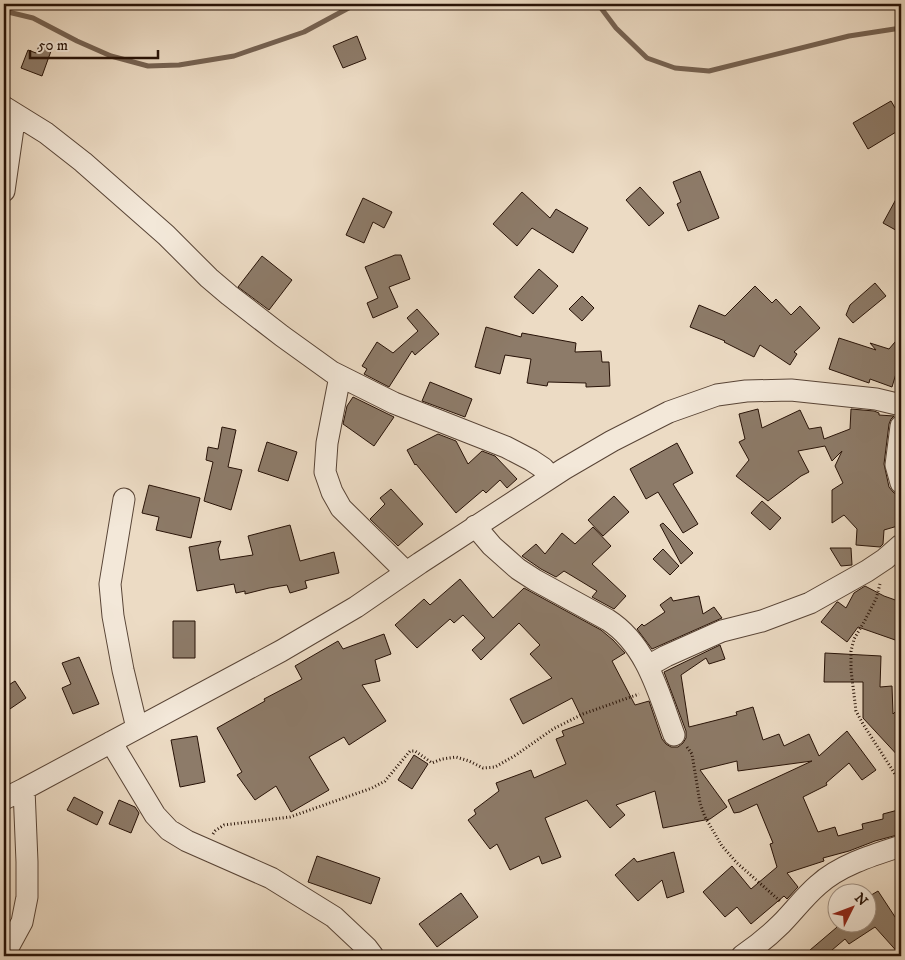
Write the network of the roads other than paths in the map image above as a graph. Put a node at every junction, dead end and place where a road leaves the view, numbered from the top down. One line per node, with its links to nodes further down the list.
1 (9, 110): 2 (street); 3 (street)
2 (4, 191)
3 (340, 376): 6 (street); 11 (street)
4 (901, 405): 6 (street)
5 (901, 426): 7 (street)
6 (551, 477): 9 (street)
7 (901, 483)
8 (124, 498): 13 (street)
9 (475, 526): 11 (street); 12 (street)
10 (893, 552): 12 (street)
11 (406, 572): 13 (street)
12 (648, 666): 14 (street)
13 (137, 728): 15 (street)
14 (674, 735)
15 (111, 742): 16 (street); 20 (street)
16 (24, 789): 17 (street); 19 (street)
17 (4, 799)
18 (901, 846): 21 (street)
19 (4, 955)
20 (373, 956)
21 (742, 956)

